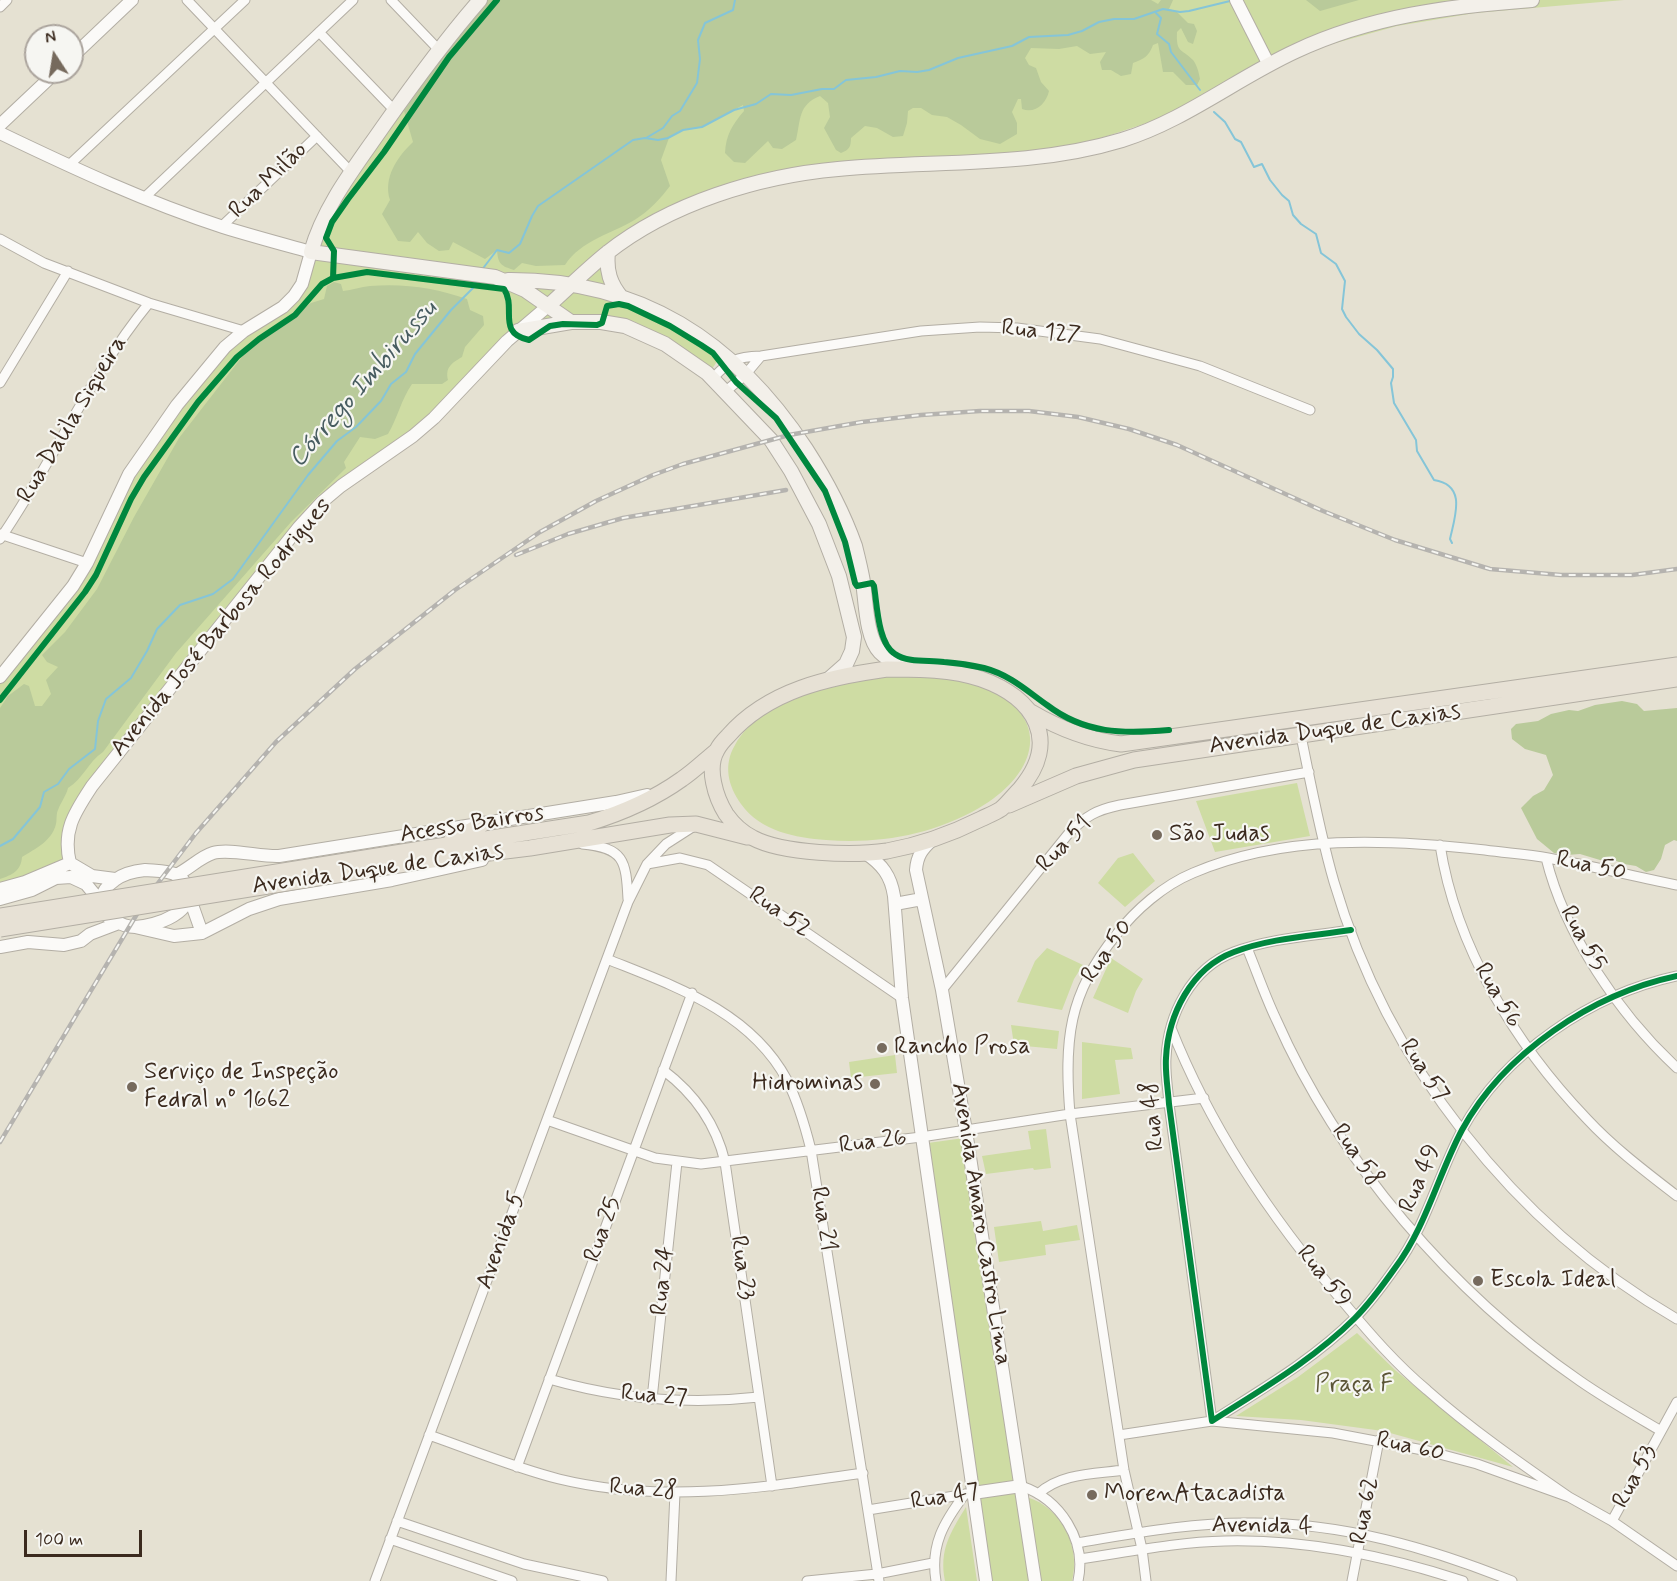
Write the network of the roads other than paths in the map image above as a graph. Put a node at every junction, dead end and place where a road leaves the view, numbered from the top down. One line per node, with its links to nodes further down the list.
1 (7, 0): 10 (street)
2 (132, 0): 13 (street)
3 (187, 0): 11 (street)
4 (244, 0): 11 (street)
5 (353, 0): 12 (street)
6 (391, 0): 14 (street)
7 (480, 0): 14 (main road)
8 (1532, 0): 15 (main road, Avenida José Barbosa Rodrigues)
9 (1237, 1): 15 (street)
10 (0, 7)
11 (214, 28): 16 (street); 22 (street)
12 (319, 32): 16 (street); 18 (street)
13 (84, 46)
14 (438, 49): 18 (main road)
15 (1269, 65): 28 (main road, Avenida José Barbosa Rodrigues)
16 (266, 83): 21 (street); 24 (street)
17 (43, 84): 19 (street)
18 (395, 111): 23 (main road)
19 (0, 125)
20 (0, 133): 22 (street)
21 (317, 136): 23 (street); 25 (street, Rua Milão)
22 (68, 166): 24 (street)
23 (351, 172): 27 (main road)
24 (144, 198): 25 (street)
25 (222, 226): 27 (street)
26 (1, 243): 29 (street)
27 (311, 252): 30 (main road); 36 (street)
28 (608, 252): 31 (main road, Avenida José Barbosa Rodrigues); 32 (main road)
29 (68, 271): 33 (street); 42 (street)
30 (500, 278): 31 (main road); 34 (main road)
31 (573, 284): 32 (main road); 34 (main road, Avenida José Barbosa Rodrigues)
32 (622, 298): 39 (main road)
33 (149, 303): 36 (street); 45 (street, Rua Dalila Siqueira)
34 (548, 306): 35 (main road); 37 (street, Avenida José Barbosa Rodrigues)
35 (571, 322): 37 (main road); 41 (main road)
36 (244, 331): 46 (street)
37 (518, 331): 70 (street, Avenida José Barbosa Rodrigues)
38 (761, 356): 39 (street, Rua 127); 40 (street); 44 (street, Rua 127)
39 (731, 360): 40 (main road); 41 (street)
40 (745, 375): 43 (street); 48 (main road)
41 (713, 378): 43 (main road)
42 (0, 383)
43 (726, 391): 50 (main road)
44 (1310, 410)
45 (1, 536): 46 (street)
46 (87, 563): 49 (street)
47 (1677, 665): 52 (main road, Avenida Duque de Caxias)
48 (906, 669): 50 (main road, Avenida Duque de Caxias); 52 (main road, Avenida Duque de Caxias)
49 (0, 677)
50 (829, 679): 54 (main road, Avenida Duque de Caxias)
51 (1677, 679): 53 (main road, Avenida Duque de Caxias)
52 (1031, 712): 57 (main road)
53 (1301, 736): 55 (street, Rua 57); 57 (main road, Avenida Duque de Caxias)
54 (715, 752): 56 (main road, Avenida Duque de Caxias); 60 (main road)
55 (1309, 772): 63 (street, Rua 57); 93 (street, Rua 51)
56 (666, 790): 58 (street, Acesso Bairros); 65 (main road, Avenida Duque de Caxias)
57 (1001, 809): 61 (main road, Avenida Duque de Caxias)
58 (483, 824): 65 (main road); 72 (street, Acesso Bairros)
59 (696, 824): 60 (main road, Avenida Duque de Caxias); 62 (main road, Avenida Duque de Caxias); 71 (street, Avenida 5)
60 (754, 839): 67 (main road, Avenida Duque de Caxias)
61 (933, 839): 67 (main road, Avenida Duque de Caxias); 78 (street, Avenida Amaro Castro Lima)
62 (563, 842): 66 (main road, Avenida Duque de Caxias); 79 (street, Avenida 5)
63 (1324, 844): 64 (street, Rua 50); 86 (street, Rua 57); 103 (street, Rua 50)
64 (1440, 845): 69 (street, Rua 50); 98 (street, Rua 56)
65 (442, 846): 68 (main road, Avenida Duque de Caxias)
66 (530, 849): 68 (main road, Avenida Duque de Caxias); 87 (street)
67 (865, 853): 80 (street, Avenida Amaro Castro Lima)
68 (422, 855): 82 (main road, Avenida Duque de Caxias, bridge); 85 (main road, Avenida Duque de Caxias, bridge)
69 (1546, 858): 74 (street, Rua 50); 95 (street, Rua 55)
70 (70, 862): 73 (street); 75 (street)
71 (647, 864): 79 (street, Avenida 5); 96 (street, Rua 52)
72 (176, 875): 73 (street); 77 (street)
73 (116, 879): 81 (street)
74 (1677, 885)
75 (0, 889)
76 (0, 899): 81 (street)
77 (190, 899): 84 (street); 87 (street)
78 (922, 899): 80 (street); 93 (street, Avenida Amaro Castro Lima)
79 (628, 902): 91 (street, Avenida 5)
80 (895, 904): 96 (street, Avenida Amaro Castro Lima)
81 (101, 906): 83 (street); 88 (street)
82 (0, 916)
83 (118, 923): 84 (street); 88 (street)
84 (135, 927): 87 (street)
85 (0, 929)
86 (1351, 930): 90 (street, Rua 48); 105 (street, Rua 57)
87 (202, 933)
88 (90, 934): 89 (street)
89 (0, 947)
90 (1247, 948): 97 (street, Rua 48); 113 (street, Rua 58)
91 (607, 958): 94 (street, Rua 21); 104 (street, Avenida 5)
92 (1677, 976): 95 (street, Rua 49)
93 (942, 990): 106 (street, Avenida Amaro Castro Lima)
94 (692, 993): 100 (street, Rua 25); 108 (street, Rua 21)
95 (1614, 996): 98 (street, Rua 49); 99 (street, Rua 55)
96 (902, 998): 107 (street, Avenida Amaro Castro Lima)
97 (1170, 1026): 101 (street, Rua 59); 102 (street, Rua 48)
98 (1530, 1050): 105 (street, Rua 49); 112 (street, Rua 56)
99 (1677, 1068)
100 (663, 1070): 109 (street, Rua 25); 111 (street, Rua 23)
101 (1204, 1098): 102 (street, Rua 26); 114 (street, Rua 59)
102 (1169, 1104): 103 (street, Rua 26); 120 (street, Rua 48)
103 (1070, 1114): 106 (street, Rua 26); 123 (street, Rua 50)
104 (547, 1120): 109 (street, Rua 26); 122 (street, Avenida 5)
105 (1462, 1130): 113 (street, Rua 49); 115 (street, Rua 57)
106 (966, 1131): 107 (street, Rua 26); 129 (street, Avenida Amaro Castro Lima)
107 (921, 1137): 108 (street, Rua 26); 131 (street, Avenida Amaro Castro Lima)
108 (811, 1150): 111 (street, Rua 26); 127 (street, Rua 21)
109 (633, 1152): 110 (street, Rua 26); 116 (street, Rua 25)
110 (677, 1162): 111 (street, Rua 26); 118 (street, Rua 24)
111 (725, 1162): 117 (street, Rua 23)
112 (1677, 1196)
113 (1416, 1236): 114 (street, Rua 49); 121 (street, Rua 58)
114 (1356, 1317): 120 (street, Rua 49); 133 (street, Rua 59)
115 (1677, 1319)
116 (549, 1379): 118 (street, Rua 27); 125 (street, Rua 25)
117 (759, 1397): 118 (street, Rua 27); 128 (street, Rua 23)
118 (652, 1399)
119 (1677, 1402): 121 (street, Rua 53)
120 (1212, 1421): 123 (street, Rua 60); 124 (street, Rua 60)
121 (1661, 1431): 136 (street, Rua 53)
122 (429, 1435): 125 (street, Rua 28); 135 (street, Avenida 5)
123 (1119, 1435): 126 (street, Rua 50)
124 (1379, 1440): 133 (street, Rua 60); 138 (street, Rua 62)
125 (517, 1467): 130 (street, Rua 28)
126 (1124, 1470): 132 (street); 137 (street, Rua 50)
127 (862, 1473): 128 (street, Rua 28); 134 (street, Rua 21)
128 (772, 1486): 130 (street, Rua 28)
129 (1021, 1486): 131 (street, Rua 47); 132 (street); 154 (street, Avenida Amaro Castro Lima)
130 (675, 1493): 150 (street)
131 (969, 1494): 134 (street, Rua 47); 144 (street); 153 (street, Avenida Amaro Castro Lima)
132 (1038, 1494): 140 (street)
133 (1569, 1497): 136 (street, Rua 60)
134 (868, 1510): 146 (street, Rua 21)
135 (397, 1521): 139 (street, Avenida 5); 149 (street)
136 (1612, 1521): 145 (street, Rua 60)
137 (1138, 1533): 138 (street, Avenida 4); 140 (street, Avenida 4); 141 (street, Rua 50)
138 (1361, 1534): 142 (street, Rua 62); 159 (street, Avenida 4)
139 (390, 1539): 147 (street, Avenida 5); 148 (street)
140 (1077, 1543): 143 (street)
141 (1142, 1549): 142 (street, Avenida 4); 143 (street, Avenida 4); 156 (street, Rua 50)
142 (1358, 1552): 157 (street, Rua 62); 158 (street, Avenida 4)
143 (1080, 1559): 155 (street)
144 (933, 1563): 146 (street); 152 (street)
145 (1677, 1566)
146 (878, 1577): 151 (street)
147 (375, 1581)
148 (512, 1581)
149 (603, 1581)
150 (671, 1581)
151 (807, 1581)
152 (936, 1581)
153 (986, 1581)
154 (1035, 1581)
155 (1078, 1581)
156 (1146, 1581)
157 (1353, 1581)
158 (1463, 1581)
159 (1512, 1581)

